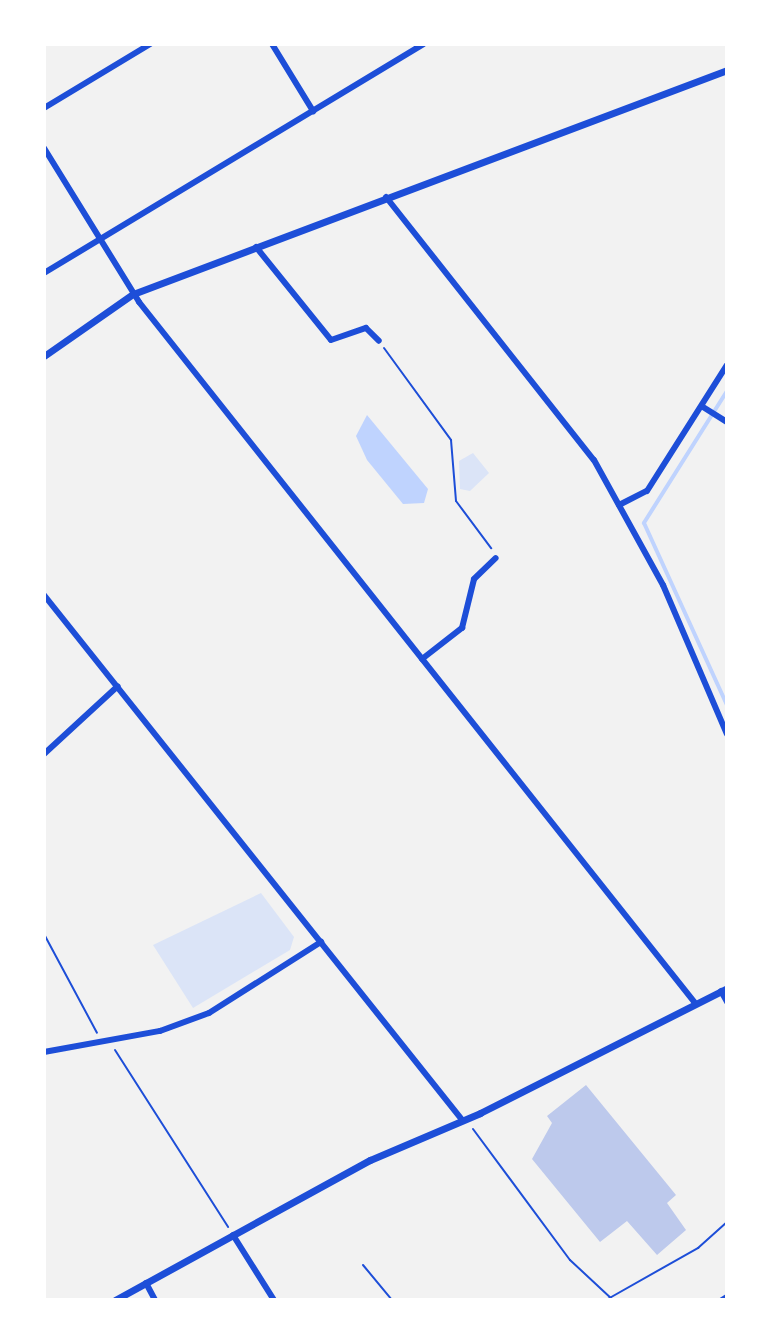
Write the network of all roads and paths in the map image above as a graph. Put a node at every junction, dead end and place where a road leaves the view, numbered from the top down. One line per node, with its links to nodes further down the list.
1 (150, 44): 5 (street)
2 (272, 44): 6 (street)
3 (423, 44): 6 (street)
4 (727, 70): 8 (street)
5 (44, 108)
6 (313, 111): 9 (street)
7 (44, 148): 9 (street)
8 (386, 197): 10 (street); 18 (street)
9 (101, 240): 11 (street); 12 (street)
10 (256, 247): 12 (street); 13 (street)
11 (44, 273)
12 (133, 294): 14 (street); 21 (street)
13 (379, 341): 19 (path)
14 (44, 356)
15 (727, 365): 16 (street)
16 (707, 409): 17 (street); 18 (street)
17 (725, 420)
18 (619, 505): 23 (street)
19 (496, 558): 21 (street)
20 (44, 595): 22 (street)
21 (422, 659): 29 (street)
22 (118, 686): 24 (street); 26 (street)
23 (727, 734)
24 (44, 754)
25 (44, 934): 30 (path)
26 (321, 942): 30 (street); 32 (street)
27 (724, 989): 28 (street); 29 (street)
28 (727, 1002)
29 (695, 1003): 32 (street)
30 (106, 1042): 31 (street); 34 (path)
31 (44, 1052)
32 (463, 1121): 34 (street); 37 (path)
33 (727, 1222): 37 (path)
34 (233, 1235): 36 (street); 40 (street)
35 (363, 1265): 41 (path)
36 (146, 1283): 38 (street); 39 (street)
37 (612, 1299): 42 (path)
38 (115, 1300)
39 (155, 1300)
40 (274, 1300)
41 (392, 1300)
42 (606, 1300)

